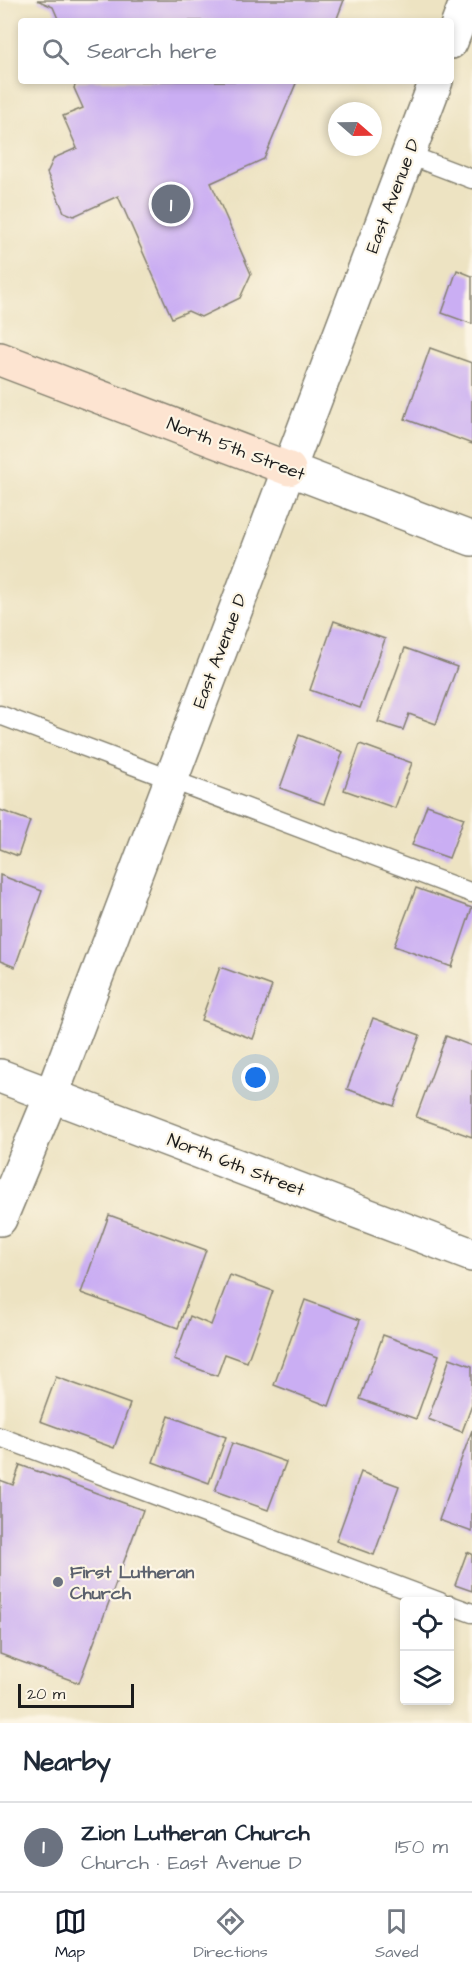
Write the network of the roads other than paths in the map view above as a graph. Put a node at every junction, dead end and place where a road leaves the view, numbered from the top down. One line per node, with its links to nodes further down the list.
1 (467, 0): 2 (street)
2 (454, 34)
3 (435, 84): 4 (street, East Avenue D)
4 (409, 155): 5 (lane); 7 (street, East Avenue D)
5 (472, 179)
6 (0, 359): 7 (street, North 5th Street)
7 (289, 469): 8 (street, North 5th Street); 10 (street, East Avenue D)
8 (472, 539)
9 (0, 715): 10 (lane)
10 (171, 780): 11 (lane); 13 (street, East Avenue D)
11 (472, 893)
12 (0, 1076): 13 (street, North 6th Street)
13 (52, 1094): 14 (street, East Avenue D); 15 (street, North 6th Street)
14 (0, 1219)
15 (472, 1255)
16 (0, 1437): 17 (lane)
17 (427, 1597)
18 (454, 1606): 19 (lane)
19 (472, 1613)

